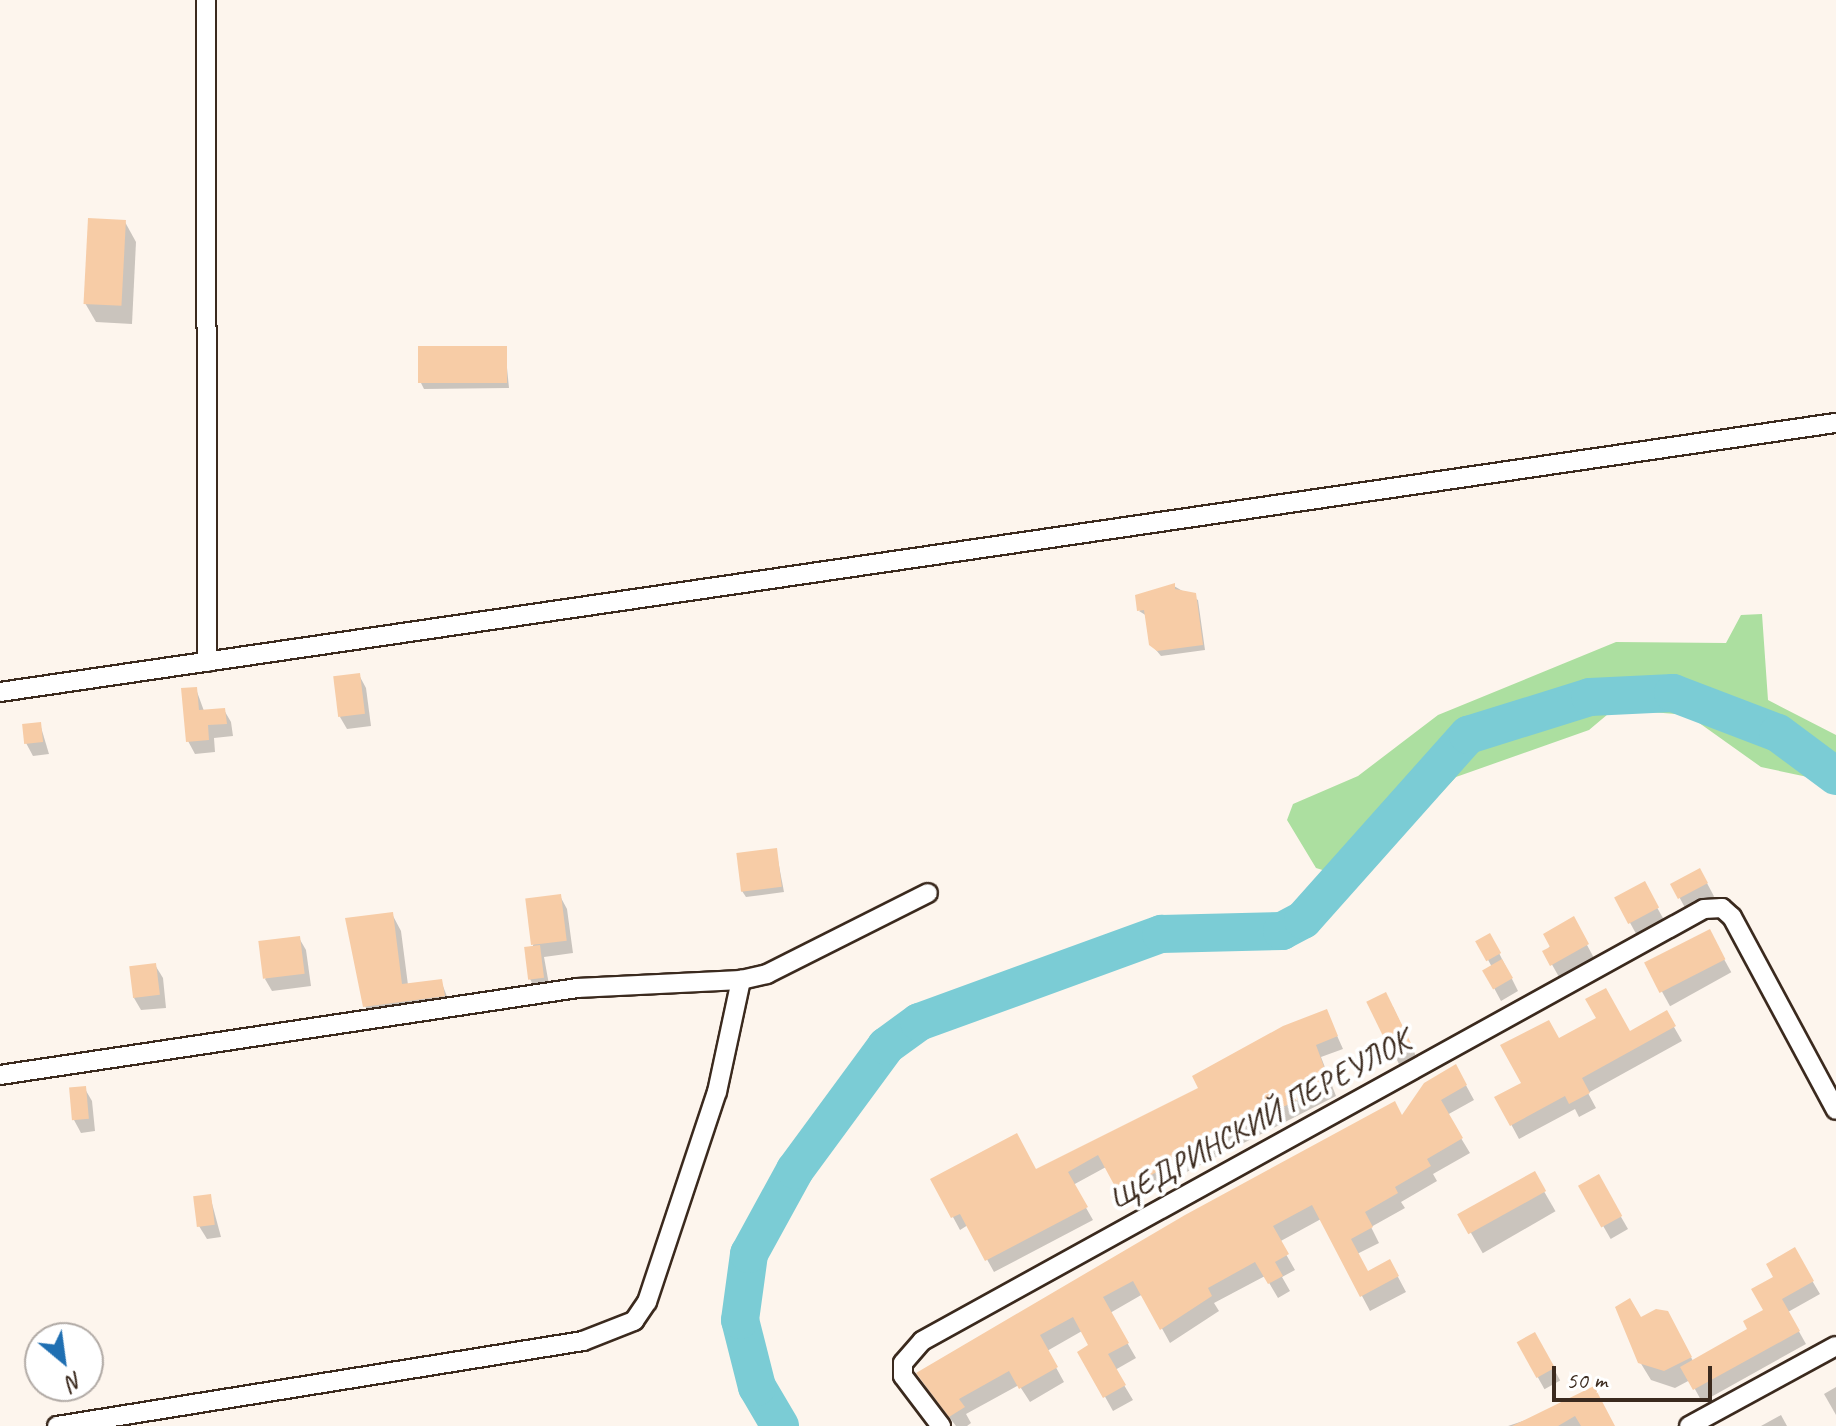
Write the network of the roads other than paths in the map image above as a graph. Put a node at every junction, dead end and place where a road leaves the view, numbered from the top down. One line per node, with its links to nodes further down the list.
1 (206, 0): 3 (street)
2 (1836, 423): 3 (street)
3 (207, 662): 4 (street)
4 (0, 692)
5 (928, 893): 6 (street)
6 (741, 980): 7 (street); 10 (street)
7 (0, 1075)
8 (1836, 1110): 11 (street, ЩЕДРИНСКИЙ ПЕРЕУЛОК)
9 (1836, 1346): 12 (street)
10 (57, 1426)
11 (941, 1426)
12 (1689, 1426)

